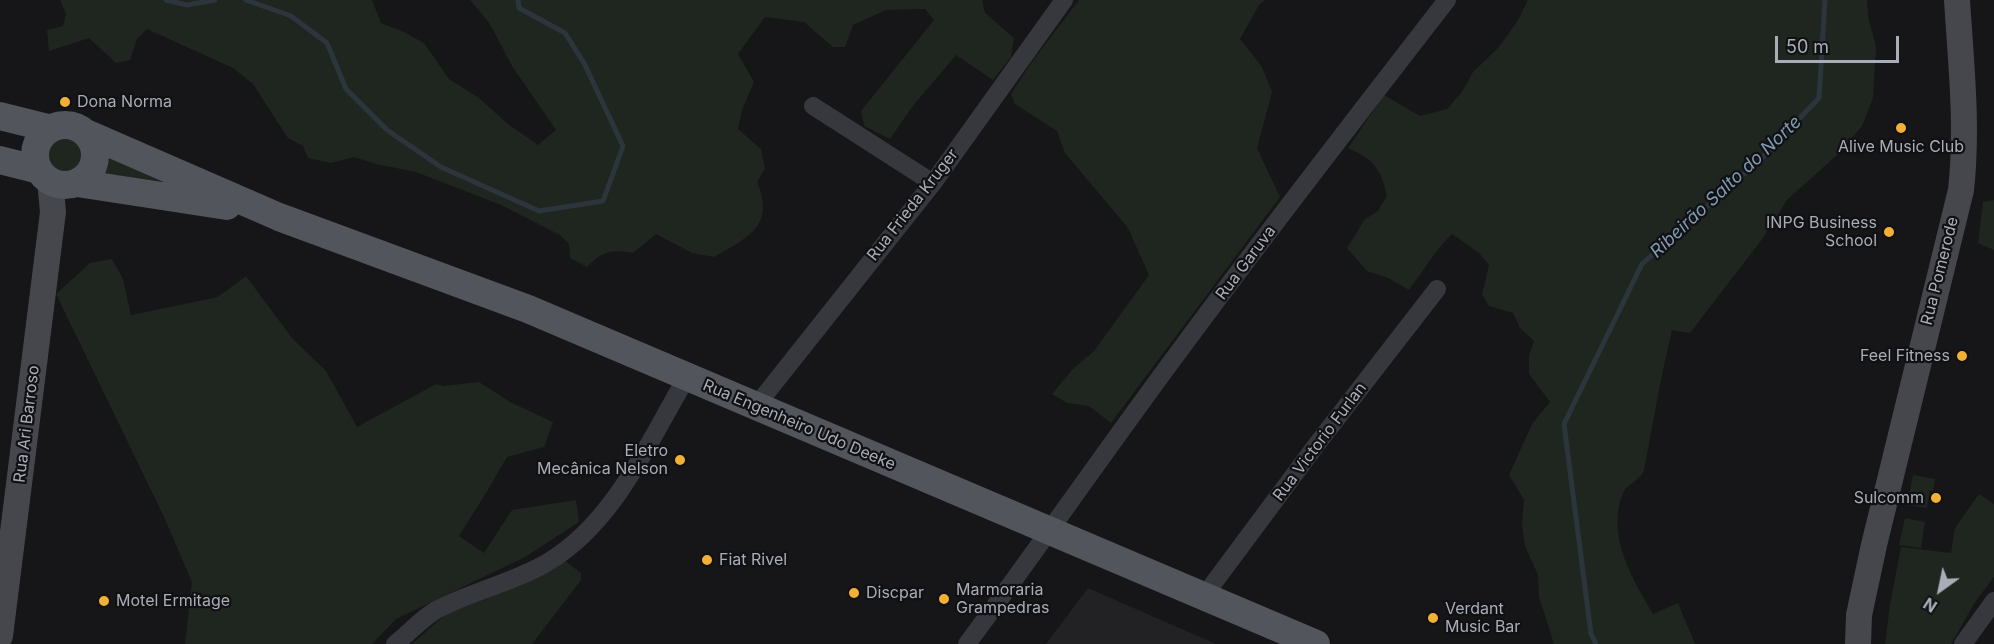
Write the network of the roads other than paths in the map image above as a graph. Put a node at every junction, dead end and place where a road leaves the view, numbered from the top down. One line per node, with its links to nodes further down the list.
1 (1064, 0): 11 (street, Rua Frieda Kruger)
2 (1447, 0): 16 (street, Rua Garuva)
3 (1957, 0): 23 (main road, Rua Pomerode)
4 (0, 96): 7 (main road)
5 (813, 106): 11 (street)
6 (0, 116): 7 (main road)
7 (39, 126): 8 (main road); 10 (main road)
8 (86, 134): 10 (main road); 12 (main road, Rua Engenheiro Udo Deeke)
9 (0, 160): 10 (main road, Rua Engenheiro Udo Deeke)
10 (58, 179): 12 (main road, Rua Engenheiro Udo Deeke); 19 (main road, Rua Ari Barroso)
11 (933, 183): 15 (street, Rua Frieda Kruger)
12 (279, 217): 14 (main road, Rua Engenheiro Udo Deeke)
13 (1437, 289): 17 (street, Rua Victorio Furlan)
14 (687, 377): 15 (main road, Rua Engenheiro Udo Deeke); 20 (street)
15 (756, 406): 16 (main road, Rua Engenheiro Udo Deeke)
16 (1050, 530): 17 (main road, Rua Engenheiro Udo Deeke); 21 (street, Rua Garuva)
17 (1204, 596): 22 (main road, Rua Engenheiro Udo Deeke)
18 (1994, 601): 24 (street)
19 (0, 636)
20 (395, 644)
21 (967, 644)
22 (1316, 644)
23 (1858, 644)
24 (1963, 644)

